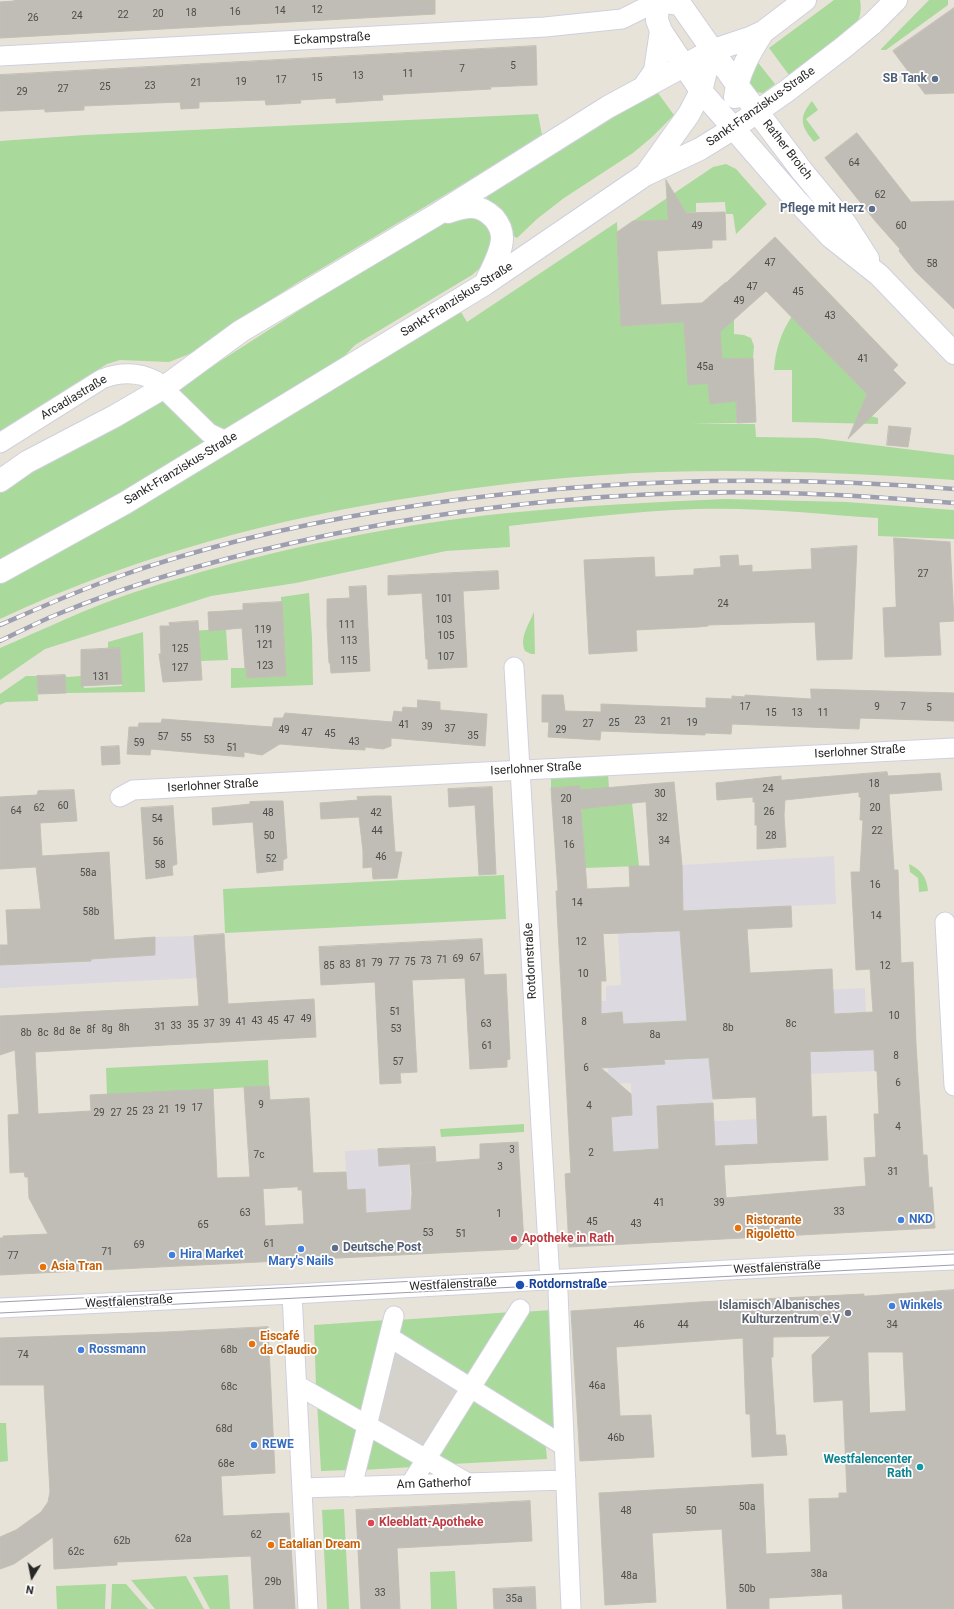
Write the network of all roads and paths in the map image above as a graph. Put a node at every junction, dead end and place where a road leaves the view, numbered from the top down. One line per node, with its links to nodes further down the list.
1 (658, 0): 6 (main road, Rather Broich); 8 (main road, Rather Broich); 9 (street, Eckampstraße)
2 (805, 0): 7 (main road)
3 (874, 0): 5 (main road)
4 (896, 0): 5 (main road, Sankt-Franziskus-Straße)
5 (873, 23): 14 (main road, Sankt-Franziskus-Straße)
6 (661, 31): 10 (main road, Rather Broich); 12 (main road, Rather Broich)
7 (763, 32): 8 (main road); 11 (main road)
8 (711, 51): 10 (main road); 11 (main road, Rather Broich); 13 (main road)
9 (0, 56)
10 (684, 66): 12 (main road); 13 (main road, Rather Broich)
11 (737, 85): 14 (main road, Rather Broich); 15 (main road)
12 (643, 88): 17 (main road)
13 (701, 90): 15 (main road, Rather Broich); 16 (main road)
14 (758, 112): 15 (main road, Sankt-Franziskus-Straße); 18 (main road, Rather Broich)
15 (734, 128): 16 (main road, Sankt-Franziskus-Straße); 18 (main road, Rather Broich)
16 (645, 176): 19 (main road, Sankt-Franziskus-Straße)
17 (436, 216): 19 (main road); 21 (main road)
18 (879, 275): 20 (main road, Rather Broich)
19 (485, 284): 22 (main road, Sankt-Franziskus-Straße)
20 (954, 353)
21 (163, 388): 22 (street, Arcadiastraße); 23 (street, Arcadiastraße); 24 (main road)
22 (226, 441): 25 (main road, Sankt-Franziskus-Straße)
23 (0, 443)
24 (0, 482)
25 (0, 572)
26 (514, 666): 28 (street, Rotdornstraße)
27 (954, 748): 28 (street, Iserlohner Straße)
28 (519, 770): 29 (street, Iserlohner Straße); 33 (street, Rotdornstraße)
29 (120, 797)
30 (945, 922): 31 (street)
31 (954, 1086)
32 (954, 1260): 33 (street, Westfalenstraße)
33 (554, 1286): 34 (street, Westfalenstraße); 42 (street)
34 (292, 1294): 35 (street, Westfalenstraße); 39 (street)
35 (0, 1308)
36 (520, 1309): 40 (street)
37 (394, 1316): 38 (street)
38 (389, 1337): 40 (street); 41 (street)
39 (297, 1385): 41 (street); 48 (street)
40 (471, 1388): 42 (street); 43 (street)
41 (367, 1425): 43 (street); 47 (street)
42 (564, 1446): 44 (street)
43 (426, 1459): 45 (street); 46 (street)
44 (566, 1480): 45 (street, Am Gatherhof); 50 (street)
45 (468, 1483): 46 (street, Am Gatherhof)
46 (410, 1485): 47 (street, Am Gatherhof)
47 (352, 1487): 48 (street, Am Gatherhof)
48 (302, 1488): 49 (street)
49 (308, 1609)
50 (571, 1609)

